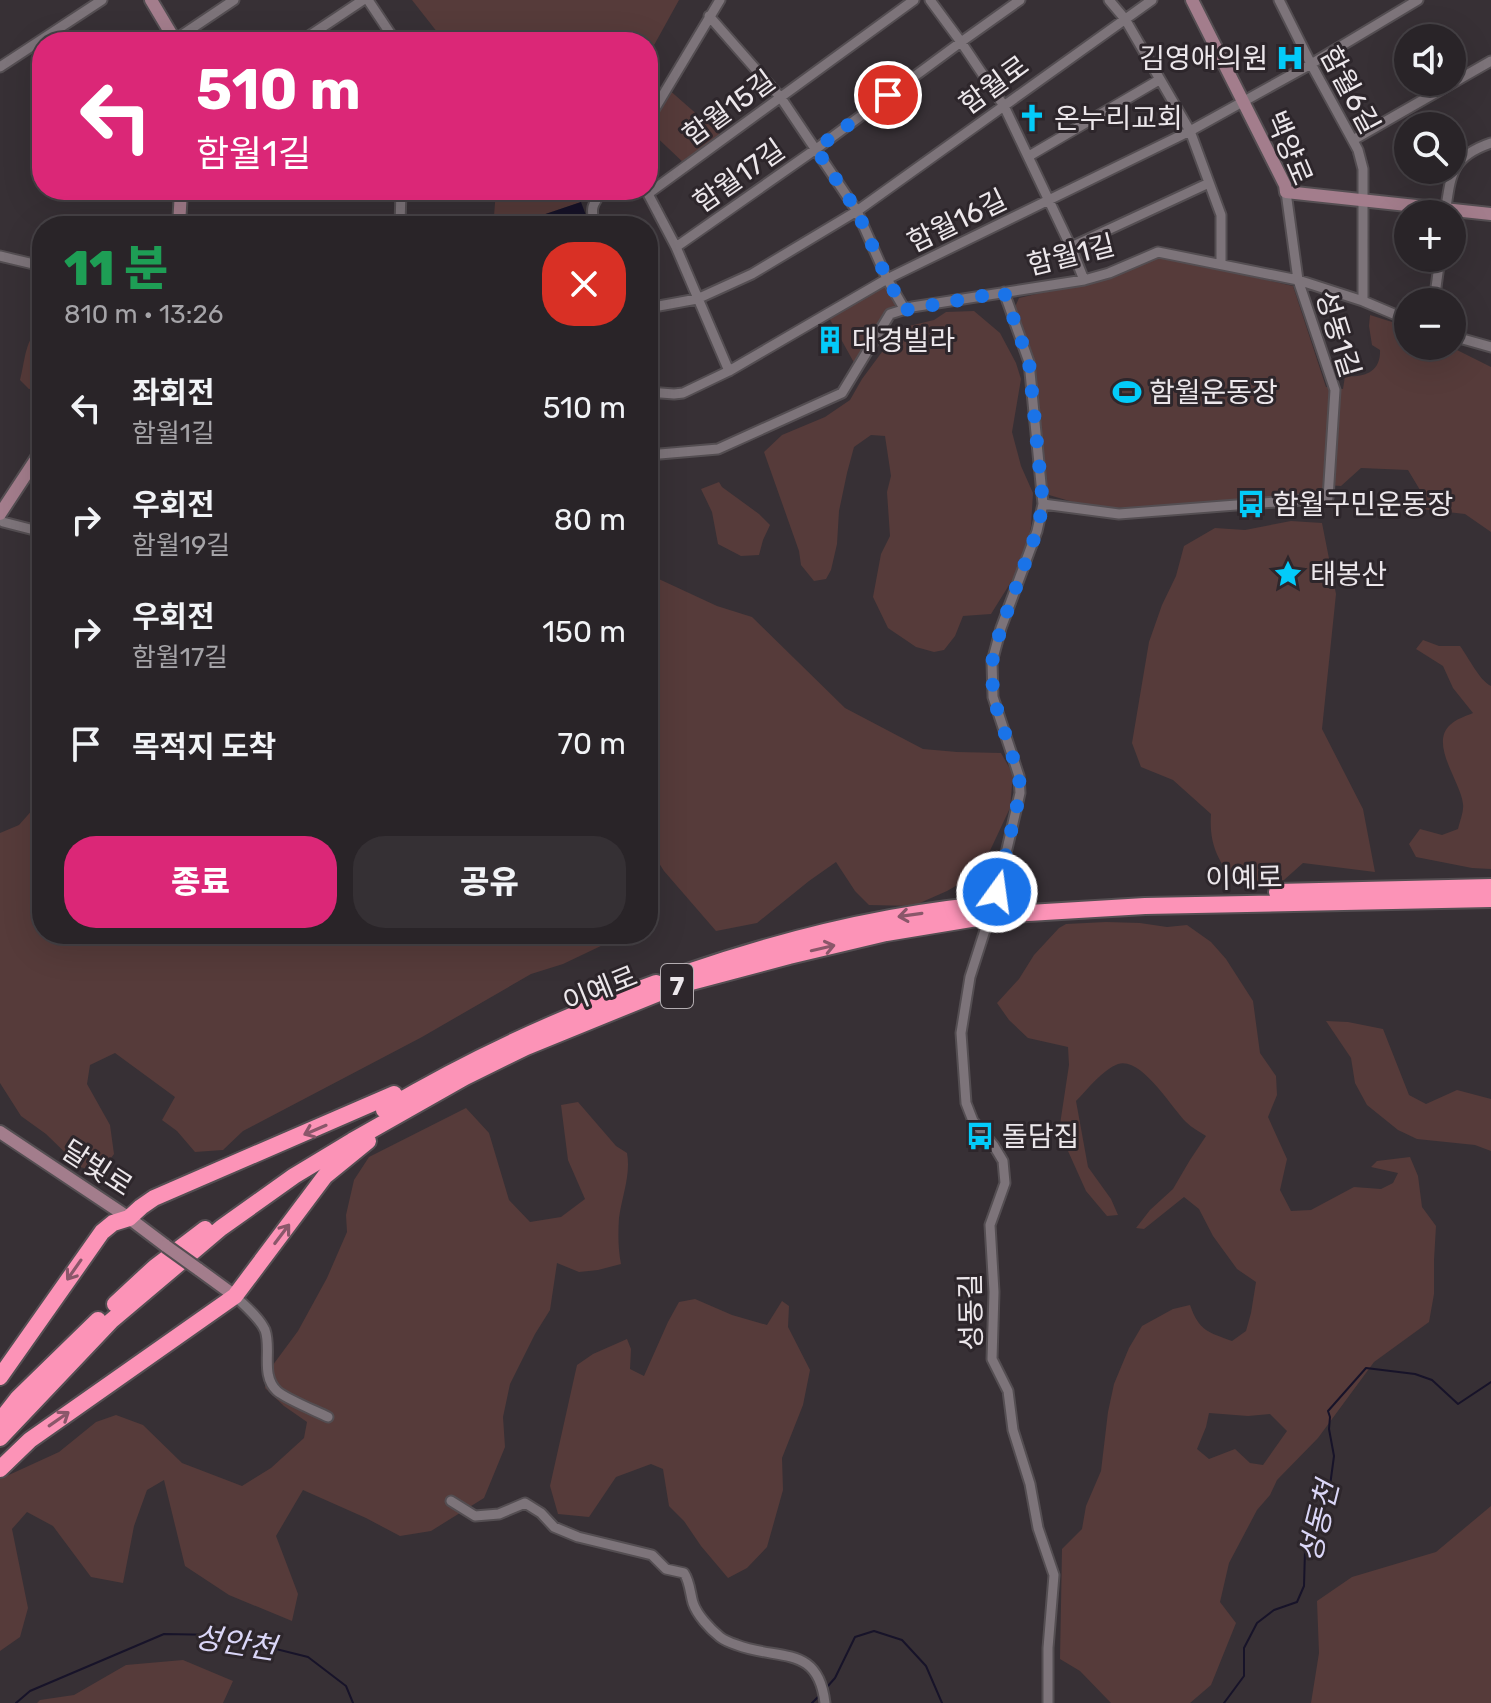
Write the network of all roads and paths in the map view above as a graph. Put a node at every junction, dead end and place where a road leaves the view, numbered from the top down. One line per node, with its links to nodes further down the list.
1 (102, 0): 16 (street)
2 (151, 0): 17 (street)
3 (234, 0): 18 (street)
4 (366, 0): 19 (street); 20 (street)
5 (720, 0): 14 (street)
6 (914, 0): 27 (street, 함월15길)
7 (930, 0): 21 (street)
8 (1020, 0): 21 (street, 함월17길)
9 (1109, 0): 15 (street)
10 (1152, 0): 15 (street, 함월로)
11 (1192, 0): 28 (street, 백양로)
12 (1279, 0): 24 (street, 함월6길)
13 (1418, 0): 24 (street, 함월16길)
14 (709, 16): 27 (street); 29 (street)
15 (1125, 19): 26 (street); 30 (street, 함월로)
16 (54, 32)
17 (171, 32)
18 (189, 32)
19 (316, 32)
20 (389, 32)
21 (961, 42): 30 (street); 34 (street, 함월17길)
22 (32, 46): 25 (street)
23 (1491, 61): 32 (street)
24 (1311, 64): 28 (street, 함월16길); 32 (street, 함월6길)
25 (0, 67)
26 (1159, 80): 31 (street); 35 (street)
27 (781, 98): 34 (street); 37 (street, 함월15길)
28 (1243, 102): 31 (street, 함월16길); 38 (street, 백양로)
29 (658, 103)
30 (1004, 106): 35 (street); 44 (street, 함월로)
31 (1190, 131): 36 (street); 40 (street, 함월16길)
32 (1353, 140): 41 (street, 함월6길)
33 (1491, 143): 42 (street)
34 (816, 149): 44 (street); 47 (street, 함월17길)
35 (1029, 156): 40 (street)
36 (1209, 183): 48 (street); 50 (street)
37 (658, 184)
38 (1286, 192): 41 (street); 54 (street, 백양로)
39 (652, 200): 47 (street, 함월15길)
40 (1049, 200): 48 (street); 52 (street, 함월16길)
41 (1363, 200): 43 (street); 57 (street, 함월6길)
42 (1447, 200)
43 (1394, 204)
44 (857, 211): 52 (street); 56 (street, 함월로)
45 (1466, 212): 46 (street)
46 (1491, 214)
47 (676, 247): 56 (street, 함월15길)
48 (1071, 247): 53 (street)
49 (0, 256): 51 (street)
50 (1221, 263): 53 (street, 함월1길); 54 (street, 함월1길)
51 (32, 264)
52 (887, 279): 59 (street); 63 (street, 함월16길)
53 (1084, 280): 55 (street, 함월1길)
54 (1298, 280): 57 (street, 함월1길); 67 (street, 성동1길)
55 (1004, 292): 59 (street, 함월1길); 67 (street)
56 (697, 299): 58 (street, 함월로); 63 (street, 함월15길)
57 (1363, 301): 60 (street, 함월1길)
58 (658, 306)
59 (905, 310): 65 (street)
60 (1394, 314)
61 (1466, 340): 62 (street)
62 (1491, 347)
63 (729, 371): 64 (street, 함월16길)
64 (658, 393)
65 (658, 454)
66 (32, 466): 68 (street)
67 (1043, 504): 71 (street)
68 (0, 516): 69 (street)
69 (32, 529)
70 (1491, 887): 74 (highway, 이예로 / 7, one-way to 74)
71 (997, 892)
72 (1491, 899): 74 (highway, 이예로 / 7, one-way to 72)
73 (986, 927): 85 (street, 성동길)
74 (464, 1071): 76 (highway, one-way to 76); 77 (highway, one-way to 74); 80 (highway, 이예로 / 7); 81 (highway, 이예로 / 7)
75 (0, 1132): 76 (street, 달빛로)
76 (129, 1218): 77 (street, 달빛로, bridge); 78 (highway, one-way to 78)
77 (235, 1296): 79 (street); 82 (highway, one-way to 77)
78 (0, 1377)
79 (328, 1417)
80 (0, 1421)
81 (0, 1438)
82 (0, 1469)
83 (451, 1501): 84 (street)
84 (824, 1695)
85 (1048, 1703)

